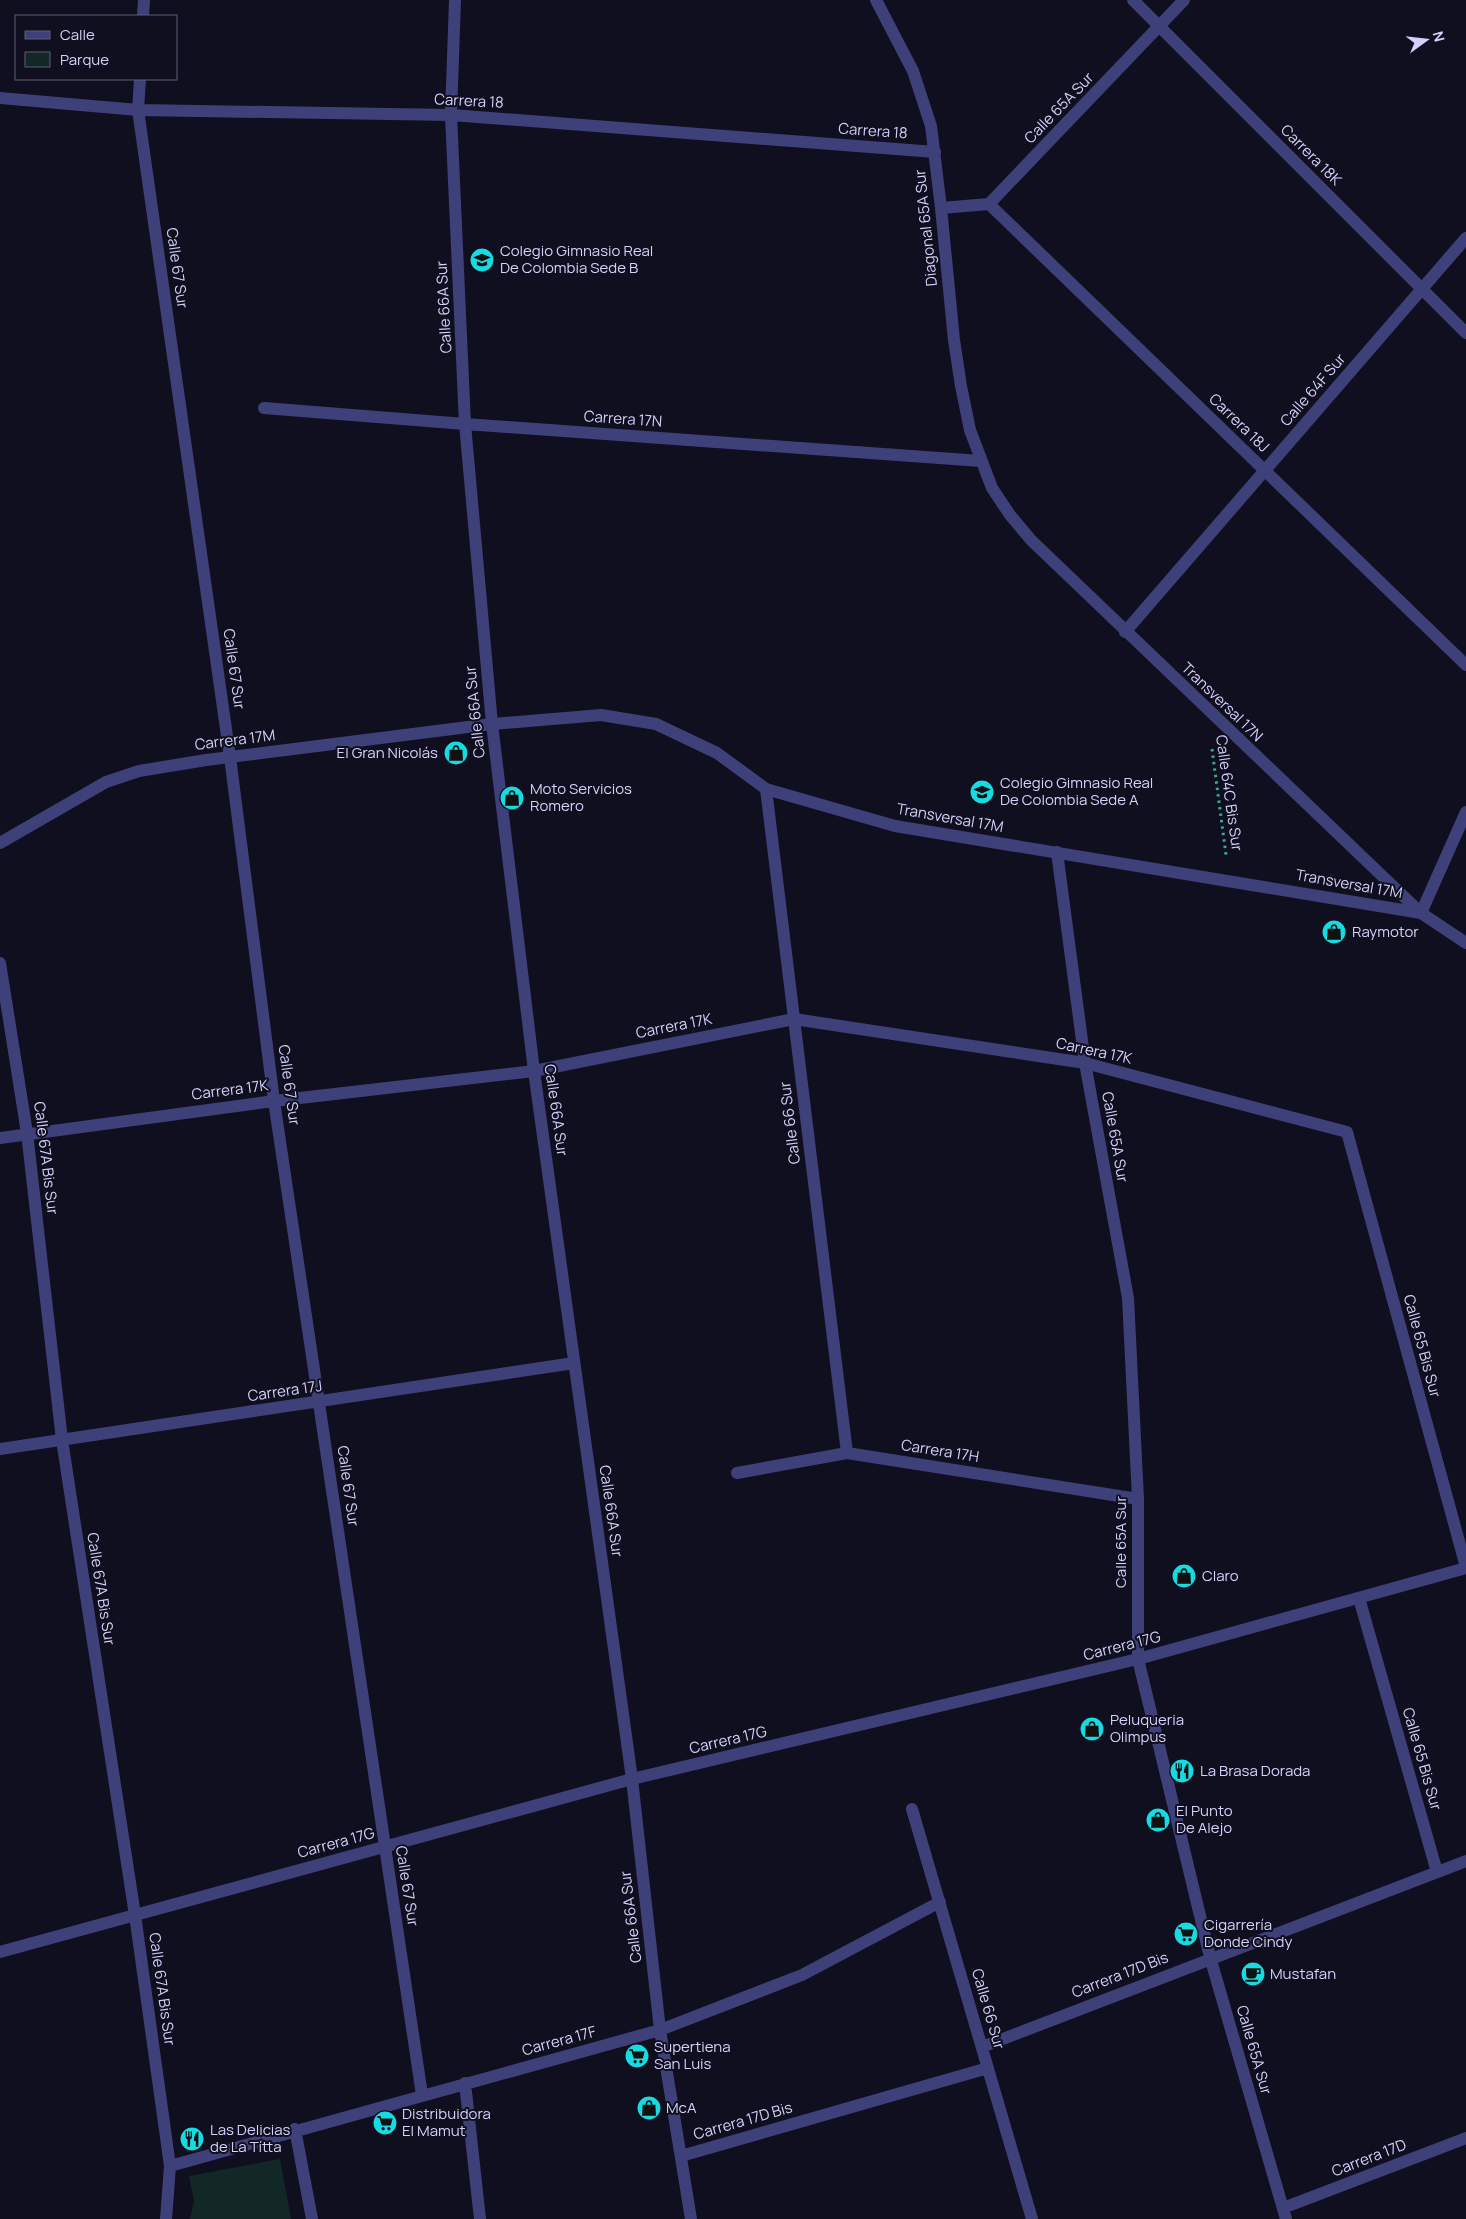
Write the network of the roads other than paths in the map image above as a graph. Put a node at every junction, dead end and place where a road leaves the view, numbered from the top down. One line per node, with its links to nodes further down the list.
1 (144, 0): 6 (street)
2 (456, 0): 11 (street, Calle 66A Sur)
3 (876, 0): 12 (street, Diagonal 65A Sur)
4 (1132, 0): 7 (street, Carrera 18K)
5 (1184, 0): 7 (street, Calle 65A Sur)
6 (143, 15)
7 (1160, 27): 13 (street, Calle 65A Sur); 16 (street, Carrera 18K)
8 (140, 80): 10 (street, Calle 67 Sur)
9 (0, 98): 10 (street, Carrera 18)
10 (138, 110): 11 (street, Carrera 18); 25 (street, Calle 67 Sur)
11 (451, 115): 12 (street, Carrera 18); 19 (street, Calle 66A Sur)
12 (935, 152): 14 (street, Diagonal 65A Sur)
13 (989, 204): 14 (street); 21 (street, Carrera 18J)
14 (941, 208): 20 (street, Diagonal 65A Sur)
15 (1466, 238): 16 (street, Calle 64F Sur)
16 (1422, 289): 17 (street, Carrera 18K); 21 (street, Calle 64F Sur)
17 (1466, 333)
18 (264, 408): 19 (street, Carrera 17N)
19 (465, 424): 20 (street, Carrera 17N); 24 (street, Calle 66A Sur)
20 (981, 461): 22 (street, Transversal 17N)
21 (1265, 470): 22 (street, Calle 64F Sur); 23 (street, Carrera 18J)
22 (1125, 632): 30 (street, Transversal 17N)
23 (1466, 665)
24 (492, 724): 25 (street, Carrera 17M); 26 (street, Transversal 17M); 35 (street, Calle 66A Sur)
25 (230, 757): 28 (street, Carrera 17M); 36 (street, Calle 67 Sur)
26 (766, 789): 29 (street, Transversal 17M); 33 (street, Calle 66 Sur)
27 (1466, 812): 30 (street)
28 (0, 842)
29 (1057, 852): 30 (street, Transversal 17M); 34 (street, Calle 65A Sur)
30 (1420, 914): 31 (street, Transversal 17N)
31 (1466, 943)
32 (0, 963): 38 (street, Calle 67A Bis Sur)
33 (794, 1019): 34 (street, Carrera 17K); 35 (street, Carrera 17K); 44 (street, Calle 66 Sur)
34 (1085, 1063): 37 (street, Carrera 17K); 46 (street, Calle 65A Sur)
35 (534, 1071): 36 (street, Carrera 17K); 40 (street, Calle 66A Sur)
36 (274, 1101): 38 (street, Carrera 17K); 41 (street, Calle 67 Sur)
37 (1347, 1132): 47 (street, Calle 65 Bis Sur)
38 (27, 1133): 39 (street, Carrera 17K); 42 (street, Calle 67A Bis Sur)
39 (0, 1138)
40 (574, 1363): 41 (street, Carrera 17J); 50 (street, Calle 66A Sur)
41 (320, 1402): 42 (street, Carrera 17J); 52 (street, Calle 67 Sur)
42 (62, 1440): 43 (street, Carrera 17J); 56 (street, Calle 67A Bis Sur)
43 (0, 1449)
44 (846, 1453): 45 (street, Carrera 17H); 46 (street, Carrera 17H)
45 (737, 1473)
46 (1138, 1499): 49 (street, Calle 65A Sur)
47 (1466, 1568): 48 (street, Carrera 17G)
48 (1359, 1598): 49 (street, Carrera 17G); 54 (street, Calle 65 Bis Sur)
49 (1138, 1659): 50 (street, Carrera 17G); 58 (street, Calle 65A Sur)
50 (632, 1780): 52 (street, Carrera 17G); 59 (street, Calle 66A Sur)
51 (912, 1809): 55 (street, Calle 66 Sur)
52 (385, 1846): 56 (street, Carrera 17G); 63 (street, Calle 67 Sur)
53 (1466, 1861): 54 (street, Carrera 17D Bis)
54 (1437, 1872): 58 (street, Carrera 17D Bis)
55 (940, 1902): 59 (street, Carrera 17F); 60 (street, Calle 66 Sur)
56 (135, 1915): 57 (street, Carrera 17G); 67 (street, Calle 67A Bis Sur)
57 (0, 1952)
58 (1210, 1958): 60 (street, Carrera 17D Bis); 68 (street, Calle 65A Sur)
59 (660, 2030): 62 (street, Carrera 17F); 66 (street, Calle 66A Sur)
60 (982, 2046): 61 (street, Calle 66 Sur)
61 (988, 2068): 66 (street, Carrera 17D Bis); 73 (street, Calle 66 Sur)
62 (465, 2083): 63 (street, Carrera 17F); 71 (street)
63 (422, 2095): 64 (street, Carrera 17F)
64 (296, 2129): 67 (street, Carrera 17F); 70 (street)
65 (1466, 2138): 68 (street, Carrera 17D)
66 (680, 2156): 72 (street, Calle 66A Sur)
67 (170, 2166): 69 (street, Calle 67A Bis Sur)
68 (1285, 2213)
69 (166, 2219)
70 (312, 2219)
71 (480, 2219)
72 (690, 2219)
73 (1032, 2219)

